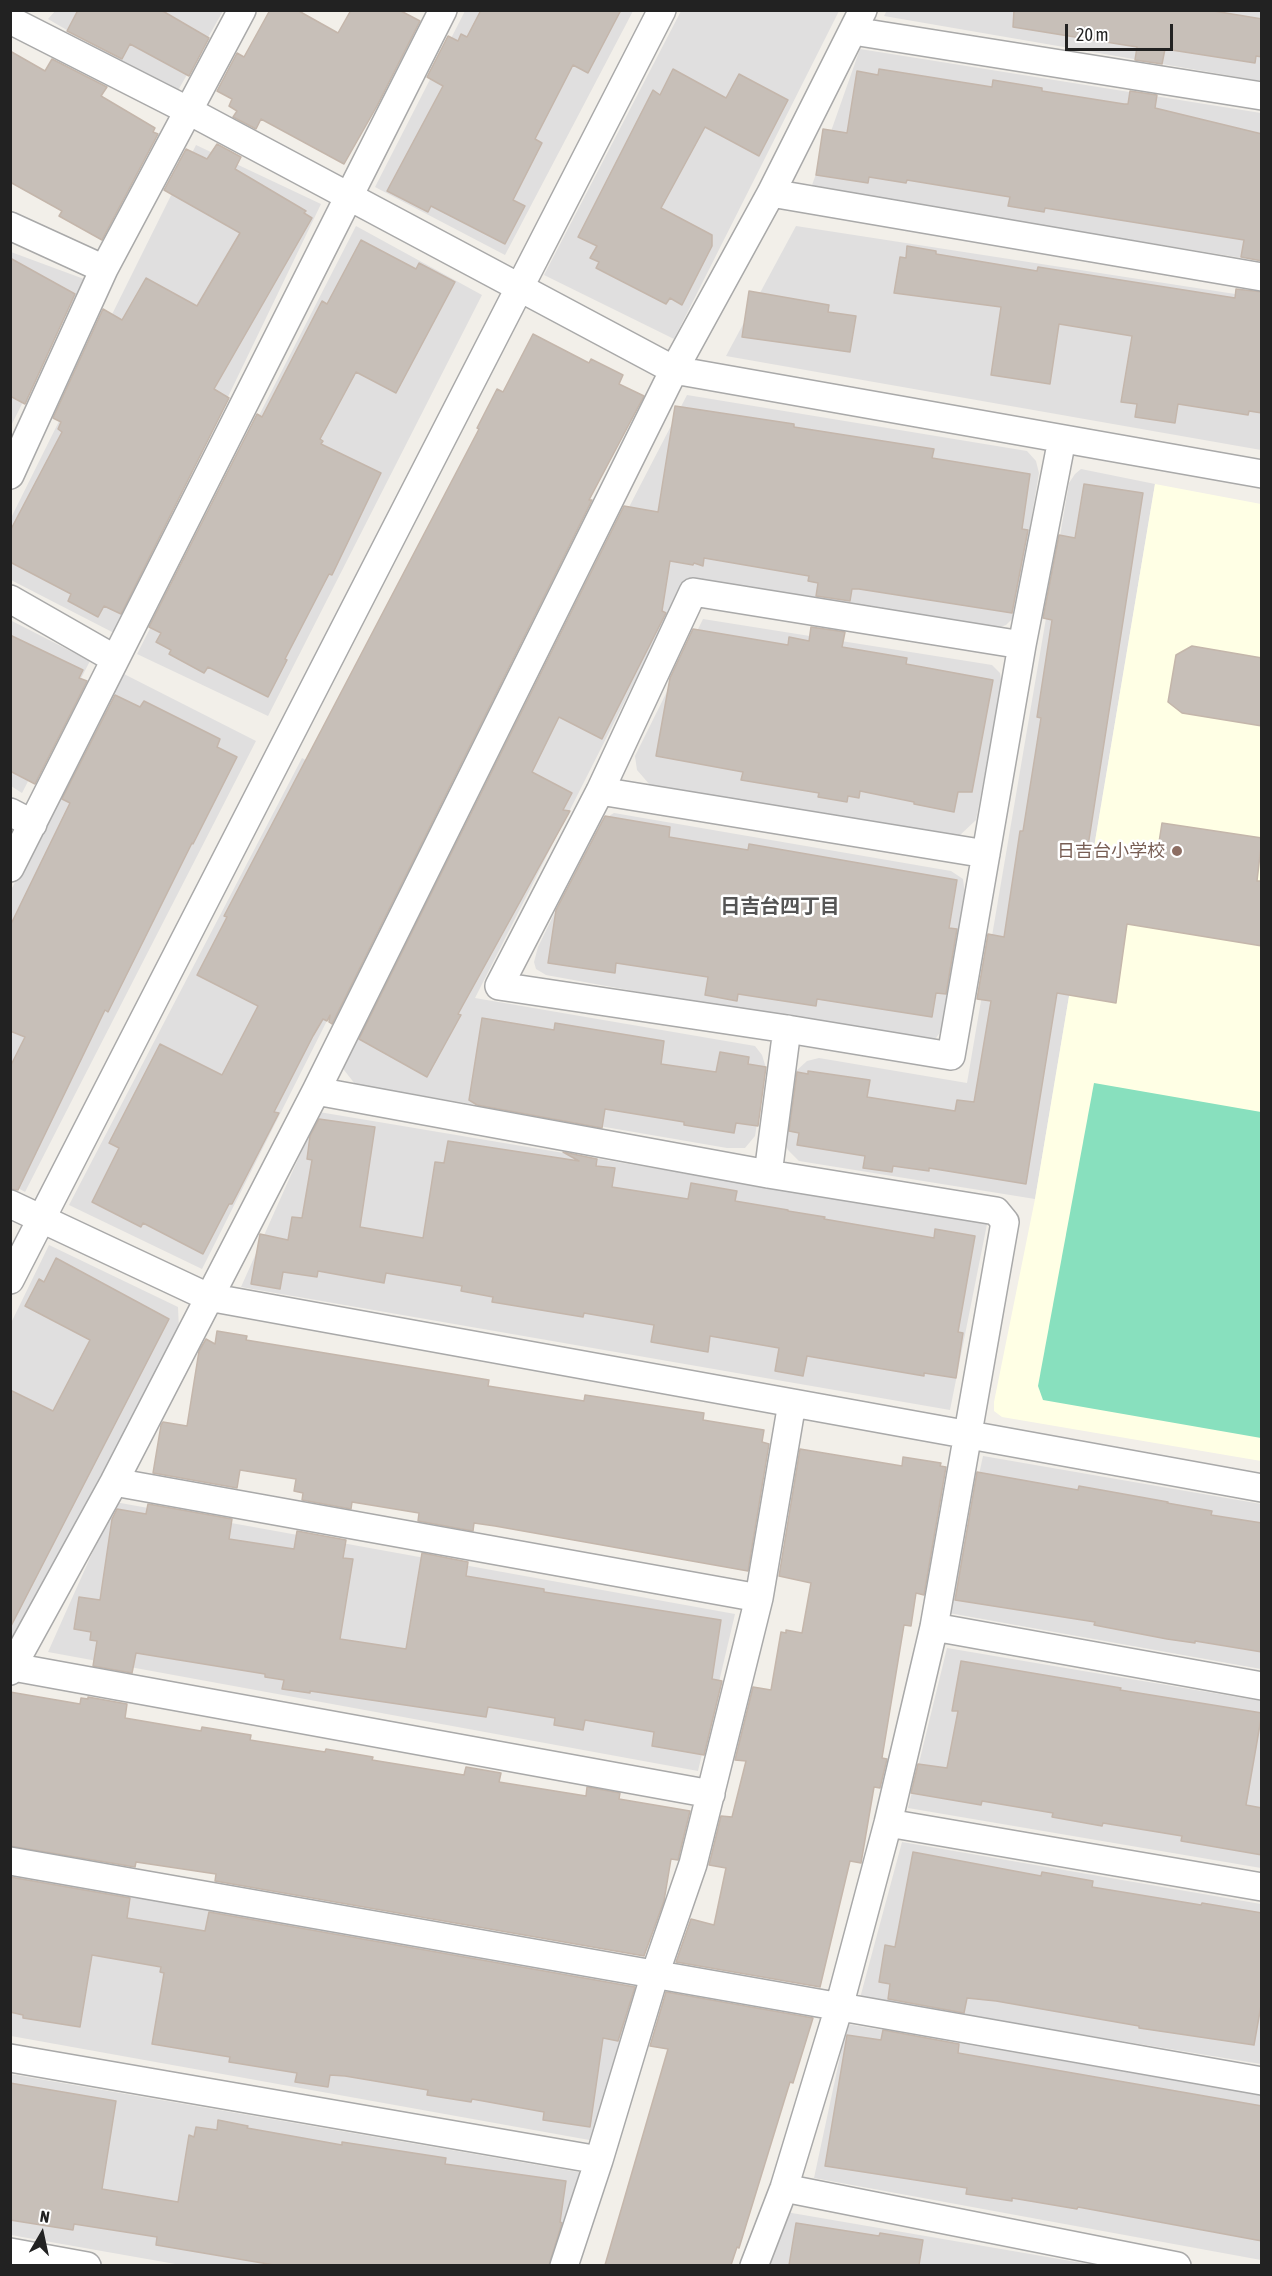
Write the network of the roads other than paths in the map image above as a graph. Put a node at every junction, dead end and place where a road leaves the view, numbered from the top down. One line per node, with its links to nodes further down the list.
1 (242, 10): 7 (street)
2 (442, 10): 9 (street)
3 (662, 10): 13 (street)
4 (18, 19): 7 (street)
5 (858, 21): 6 (street); 8 (street)
6 (1262, 96)
7 (189, 111): 9 (street); 11 (street)
8 (771, 193): 12 (street); 14 (street)
9 (349, 197): 13 (street); 20 (street)
10 (10, 226): 11 (street)
11 (104, 269): 17 (street)
12 (1262, 277)
13 (520, 288): 14 (street); 29 (street)
14 (674, 370): 15 (street); 26 (street)
15 (1062, 439): 16 (street); 19 (street)
16 (1262, 474)
17 (10, 475)
18 (10, 599): 20 (street)
19 (1022, 645): 21 (street); 23 (street)
20 (115, 658): 22 (street)
21 (600, 791): 23 (street); 25 (street)
22 (22, 818): 24 (street)
23 (986, 854): 25 (street)
24 (10, 868)
25 (787, 1029): 27 (street)
26 (316, 1091): 27 (street); 31 (street)
27 (768, 1174): 33 (street)
28 (10, 1204): 29 (street)
29 (42, 1219): 30 (street); 31 (street)
30 (10, 1280)
31 (208, 1297): 32 (street); 34 (street)
32 (792, 1403): 33 (street); 36 (street)
33 (967, 1433): 35 (street); 37 (street)
34 (114, 1482): 36 (street); 38 (street)
35 (1262, 1488)
36 (759, 1598): 40 (street)
37 (934, 1627): 39 (street); 41 (street)
38 (12, 1669): 40 (street)
39 (1262, 1686)
40 (711, 1794): 44 (street)
41 (888, 1823): 43 (street); 45 (street)
42 (10, 1861): 44 (street)
43 (1262, 1887)
44 (655, 1974): 45 (street); 48 (street)
45 (839, 2007): 47 (street); 49 (street)
46 (10, 2058): 48 (street)
47 (1262, 2081)
48 (599, 2160): 52 (street)
49 (784, 2188): 53 (street); 54 (street)
50 (10, 2252): 51 (street)
51 (87, 2265)
52 (564, 2265)
53 (754, 2265)
54 (1177, 2265)

